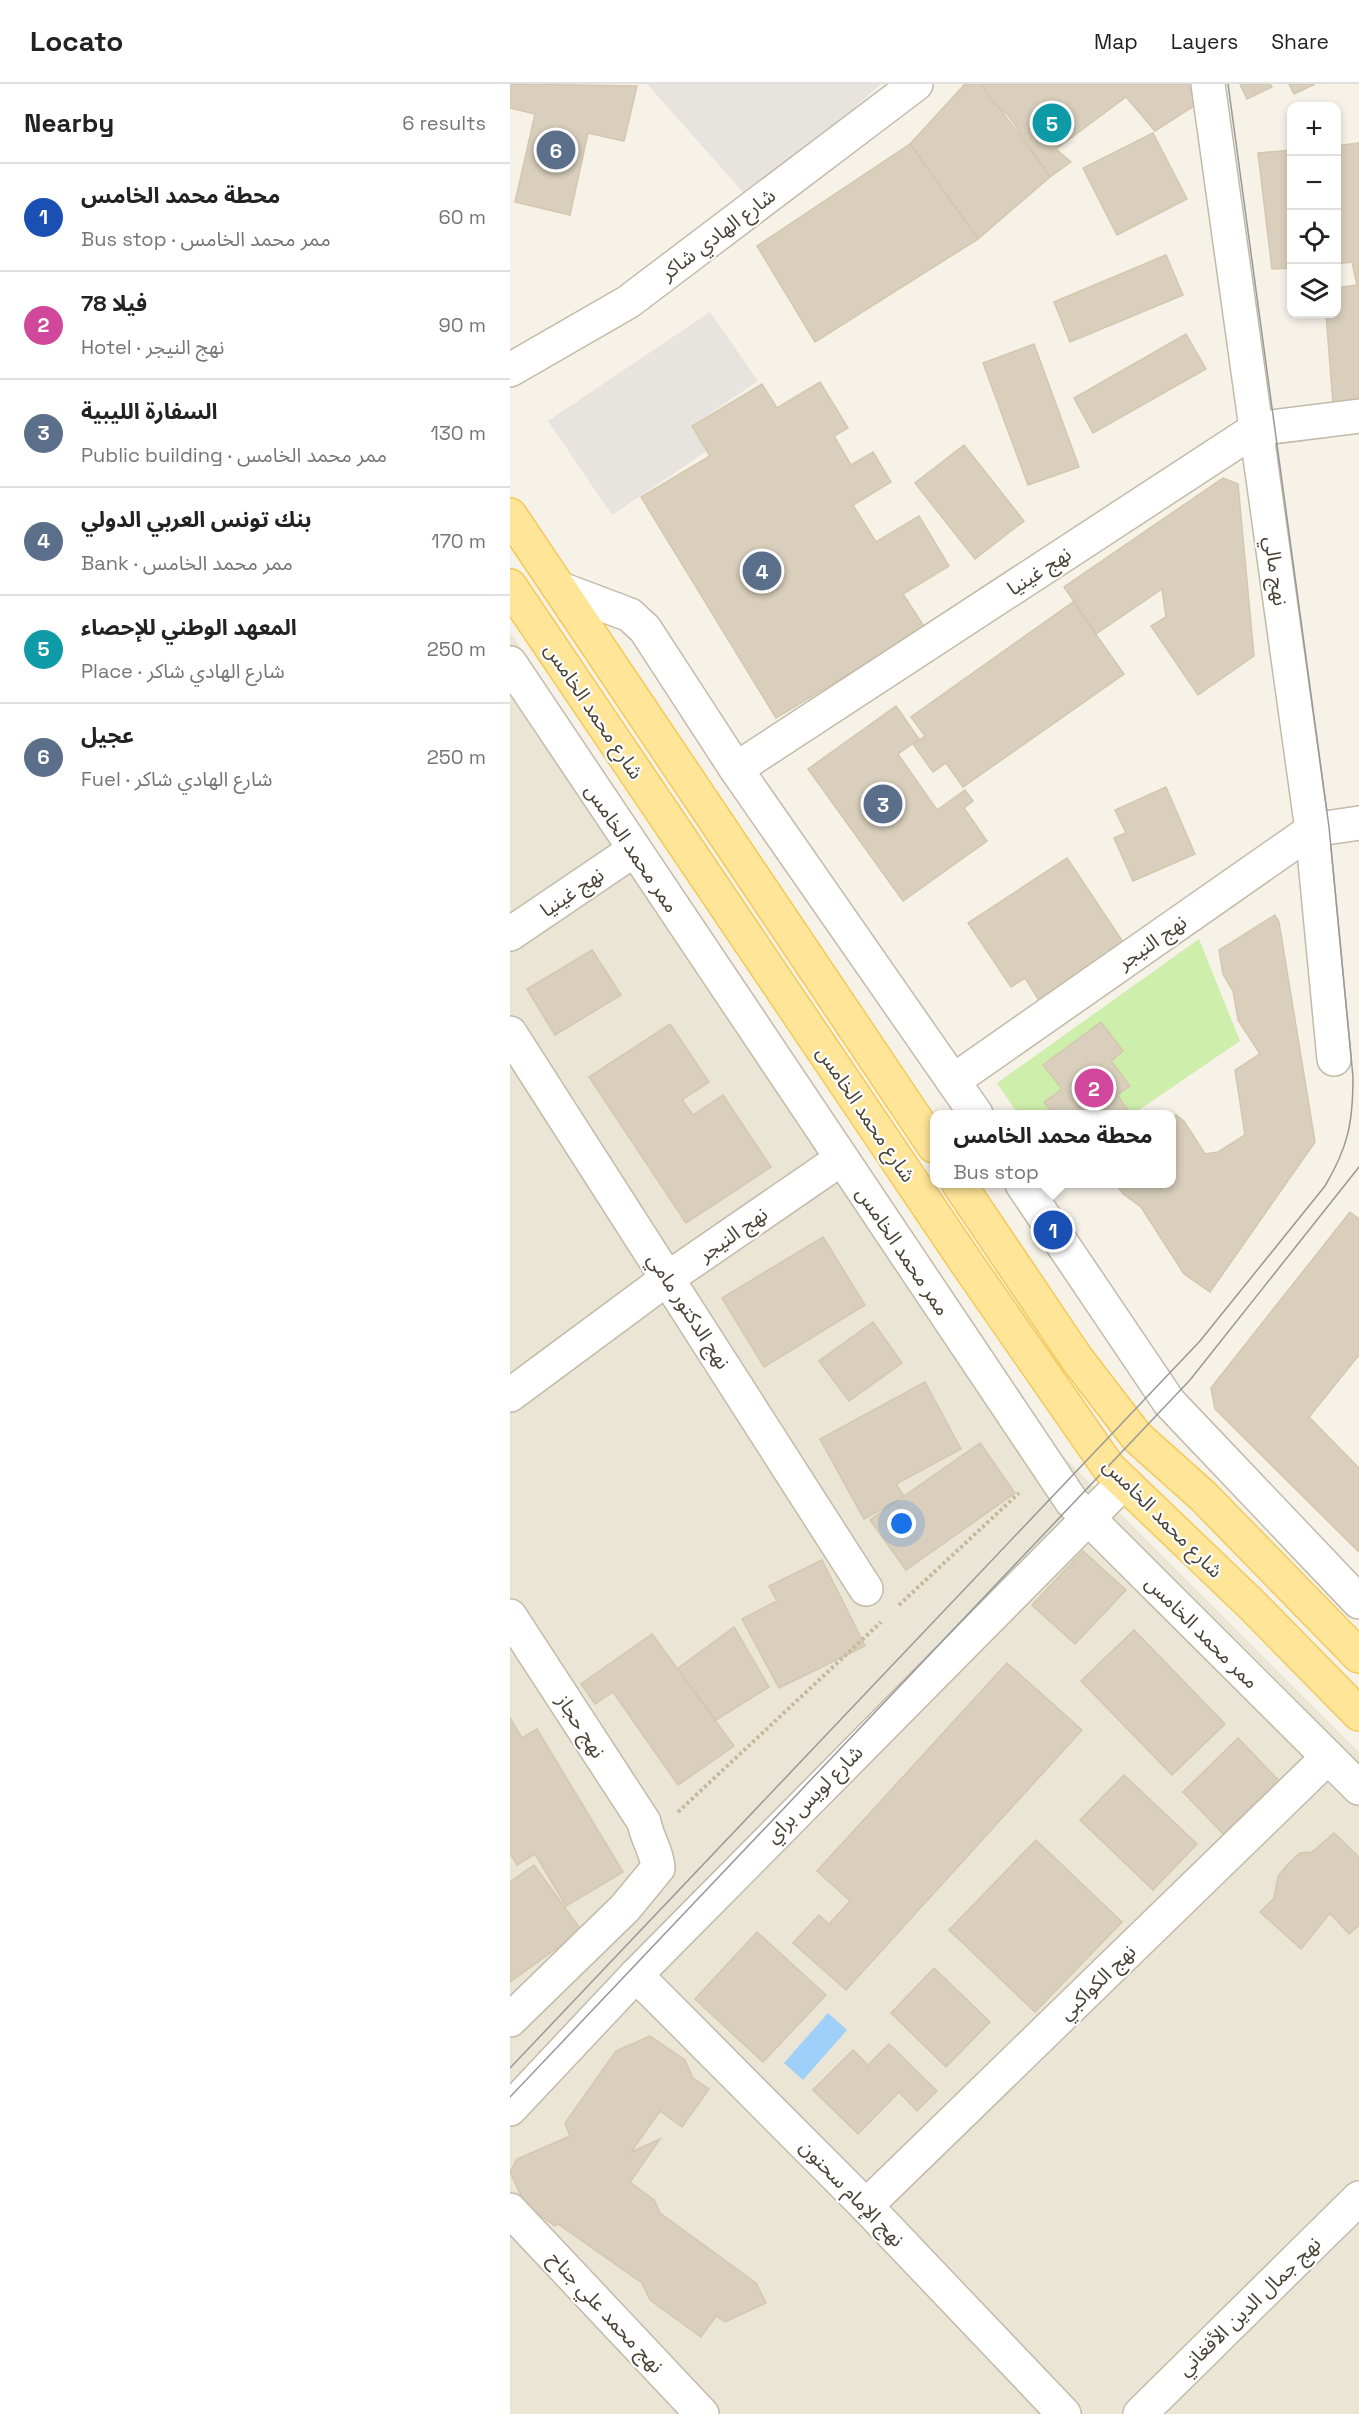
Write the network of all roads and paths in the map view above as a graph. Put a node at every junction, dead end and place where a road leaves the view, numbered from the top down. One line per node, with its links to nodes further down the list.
1 (916, 84): 3 (street, شارع الهادي شاكر)
2 (1208, 84): 5 (street, نهج مالي)
3 (510, 370)
4 (1359, 416): 5 (street, نهج غينيا)
5 (1256, 429): 10 (street, نهج غينيا); 12 (street, نهج مالي)
6 (510, 515): 8 (main road, شارع محمد الخامس)
7 (510, 586): 25 (main road, شارع محمد الخامس)
8 (561, 589): 10 (street); 19 (main road, شارع محمد الخامس)
9 (510, 663): 13 (street, ممر محمد الخامس)
10 (736, 769): 17 (street)
11 (1359, 823): 12 (street, نهج النيجر)
12 (1312, 830): 16 (street, نهج مالي); 17 (street, نهج النيجر)
13 (633, 850): 14 (street, نهج غينيا); 20 (street, ممر محمد الخامس)
14 (510, 934)
15 (510, 1033): 23 (street, نهج الدكتور مامي)
16 (1334, 1059)
17 (953, 1081): 18 (street)
18 (973, 1110)
19 (930, 1140)
20 (841, 1159): 23 (street, نهج النيجر); 27 (street, ممر محمد الخامس)
21 (963, 1188): 33 (main road, شارع محمد الخامس)
22 (1025, 1188): 29 (street)
23 (669, 1278): 24 (street, نهج النيجر); 28 (street, نهج الدكتور مامي)
24 (510, 1395)
25 (1123, 1483): 27 (street, شارع لويس براي); 34 (main road, شارع محمد الخامس)
26 (1019, 1492): 30 (path)
27 (1087, 1517): 35 (street, ممر محمد الخامس); 38 (street, شارع لويس براي)
28 (866, 1589)
29 (1359, 1602)
30 (898, 1606)
31 (889, 1614): 37 (path)
32 (510, 1616): 37 (street, نهج حجاز)
33 (1359, 1656)
34 (1359, 1714)
35 (1328, 1757): 36 (street, ممر محمد الخامس); 42 (street, نهج الكواكبي)
36 (1359, 1788)
37 (646, 1838): 39 (street)
38 (636, 1975): 40 (street, شارع لويس براي); 42 (street, نهج الإمام سحنون)
39 (510, 2020)
40 (510, 2109)
41 (1359, 2198): 46 (street, نهج جمال الدين الأفغاني)
42 (866, 2206): 45 (street, نهج الإمام سحنون)
43 (510, 2210): 44 (street, نهج محمد علي جناح)
44 (702, 2414)
45 (1064, 2414)
46 (1140, 2414)

